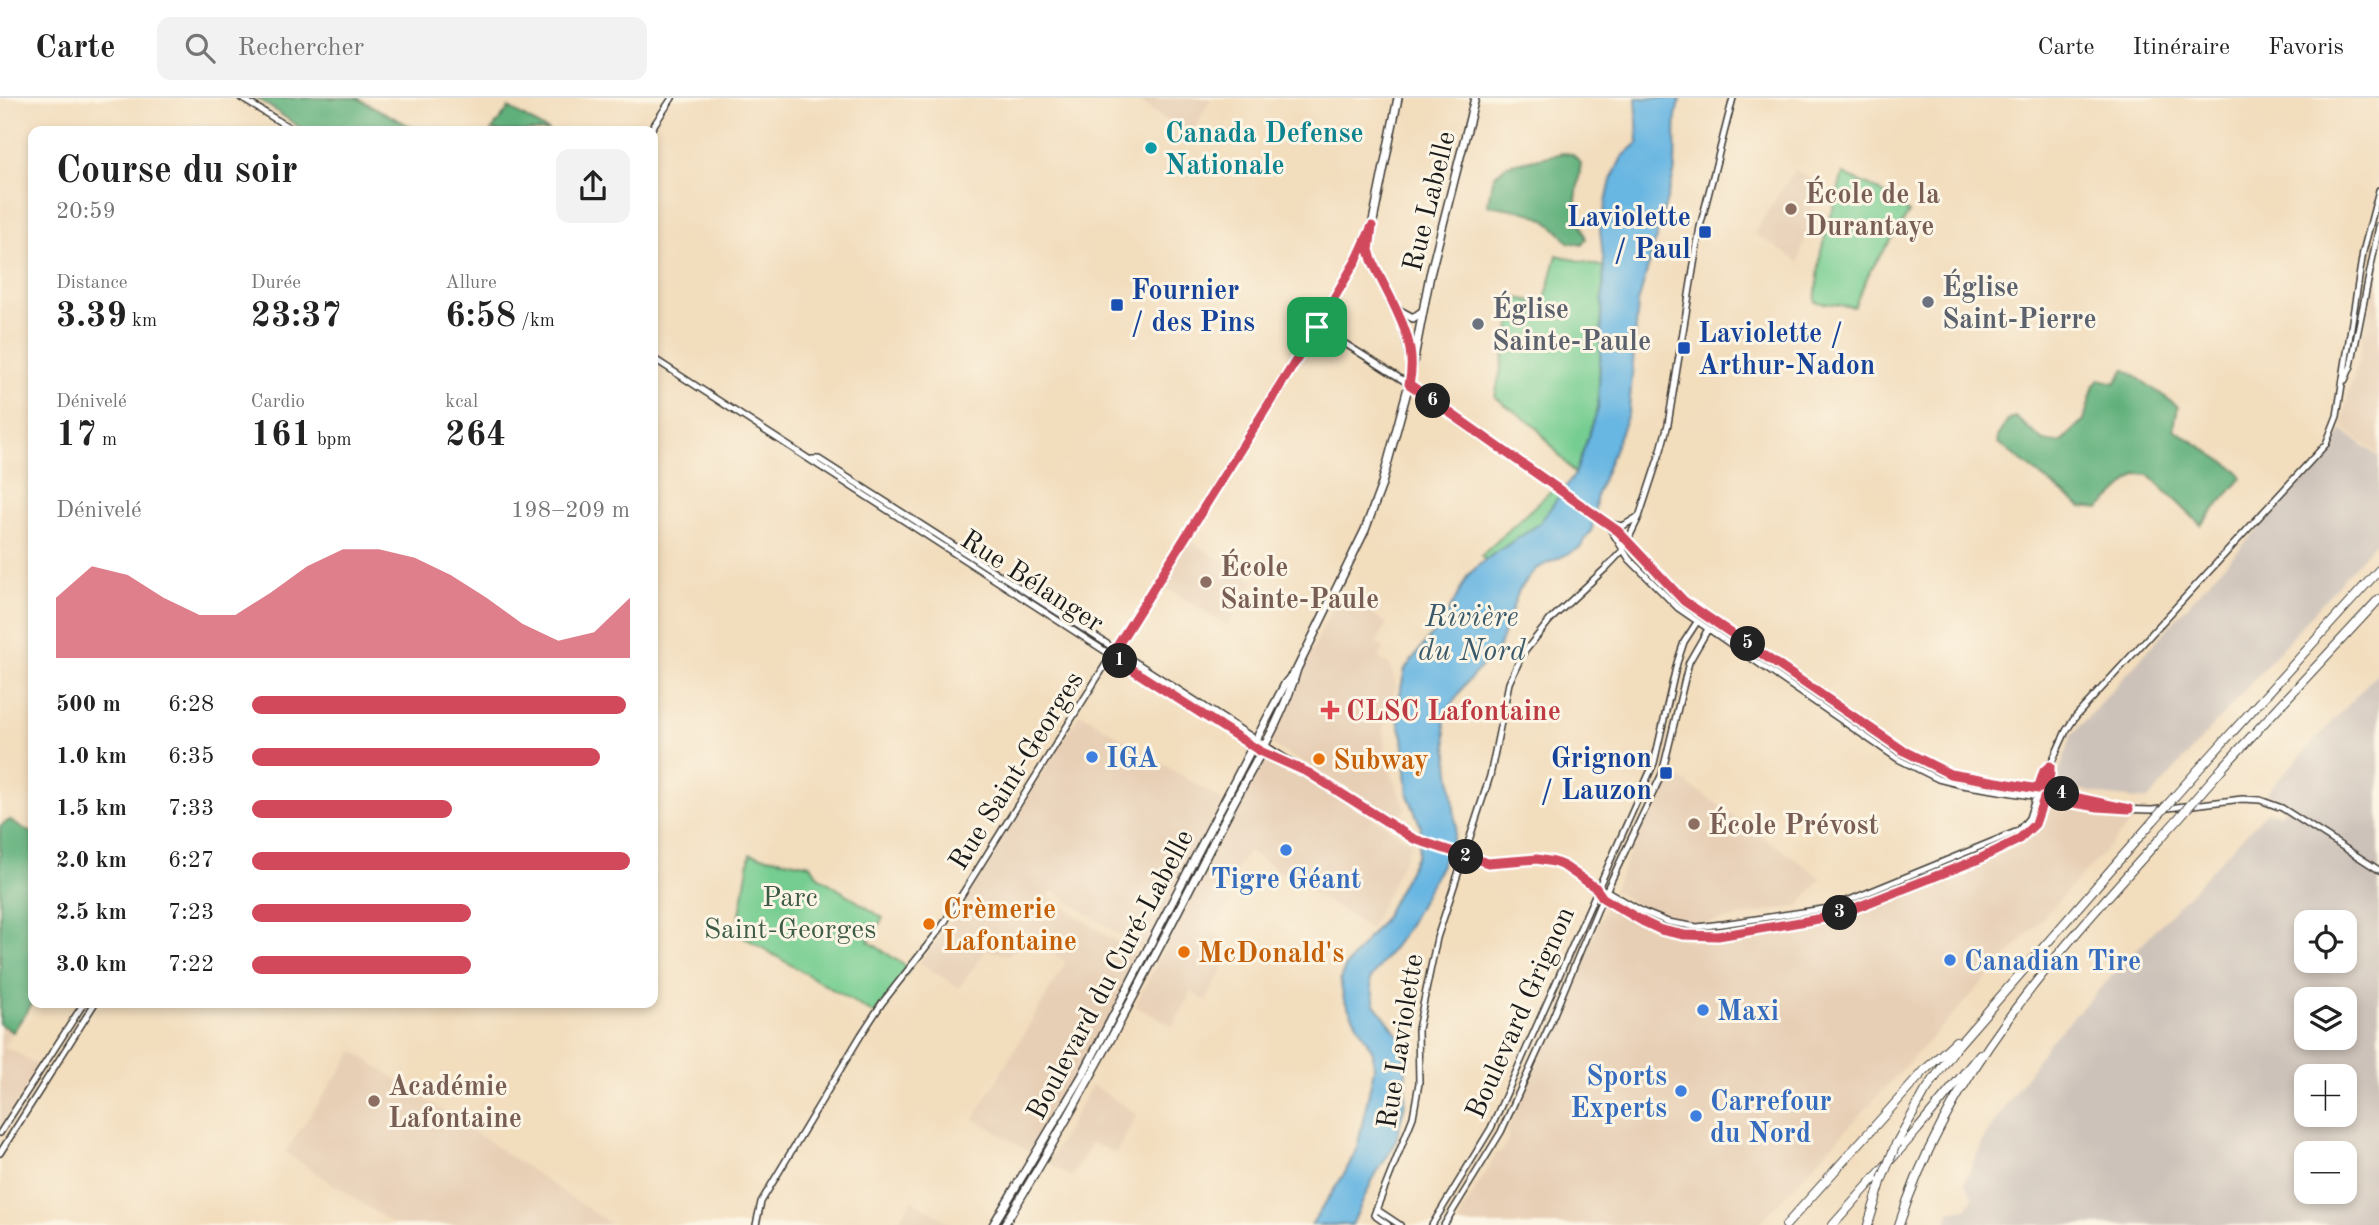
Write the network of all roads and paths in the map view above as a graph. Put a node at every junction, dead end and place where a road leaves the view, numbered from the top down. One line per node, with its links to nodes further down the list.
1 (241, 98): 6 (street)
2 (672, 98): 7 (street)
3 (1398, 98): 9 (main road, Rue Saint-Georges)
4 (1475, 98): 12 (main road, Rue Labelle)
5 (1734, 98): 20 (street, Rue Laviolette)
6 (287, 126)
7 (653, 126)
8 (2379, 190): 17 (street)
9 (1372, 226): 11 (main road, Rue Saint-Georges); 13 (street, Rue Saint-Georges)
10 (2379, 226): 17 (street)
11 (1396, 309): 12 (main road); 15 (main road, Rue Saint-Georges)
12 (1423, 310): 15 (main road, Rue Labelle)
13 (1317, 327): 16 (street); 37 (street, Rue Saint-Georges)
14 (658, 361): 18 (street, Rue Bélanger)
15 (1412, 369): 16 (main road, Rue Labelle)
16 (1409, 384): 22 (street); 39 (main road, Rue Labelle)
17 (2343, 386): 40 (street)
18 (811, 459): 19 (street, Rue Bélanger); 21 (street, Rue Bélanger)
19 (904, 513): 21 (street); 26 (street, Rue Bélanger)
20 (1639, 516): 22 (street); 23 (street, Rue Laviolette)
21 (900, 520): 27 (street, Rue Bélanger)
22 (1602, 520): 23 (street); 24 (street)
23 (1627, 542): 24 (street, Rue Laviolette); 31 (street)
24 (1623, 550): 33 (street); 46 (street, Rue Laviolette)
25 (2379, 570): 53 (highway, bridge)
26 (1006, 578): 27 (street); 28 (street, Rue Bélanger)
27 (1002, 585): 30 (street, Rue Bélanger)
28 (1034, 596): 30 (street); 34 (street, Rue Bélanger)
29 (2379, 599): 54 (highway, bridge)
30 (1030, 603): 36 (street, Rue Bélanger)
31 (1703, 613): 32 (street); 33 (street, Boulevard Grignon)
32 (1713, 620): 35 (street, Boulevard Grignon); 41 (street)
33 (1697, 622): 35 (street); 48 (street, Boulevard Grignon)
34 (1083, 628): 36 (street); 37 (street, Rue Bélanger)
35 (1707, 629): 43 (street); 49 (street, Boulevard Grignon)
36 (1079, 635): 38 (street, Rue Bélanger)
37 (1116, 648): 38 (street, Rue Saint-Georges); 39 (street, Rue Bélanger)
38 (1111, 656): 39 (street, Rue Bélanger); 61 (street, Rue Saint-Georges)
39 (1259, 745): 46 (street, Rue Bélanger); 62 (main road, Boulevard du Curé-Labelle); 63 (main road, Boulevard du Curé-Labelle)
40 (2050, 766): 41 (street); 42 (street)
41 (2038, 789): 42 (street); 43 (street)
42 (2046, 791): 44 (street); 45 (street)
43 (2036, 797): 44 (street); 49 (street)
44 (2044, 798): 45 (street); 50 (street)
45 (2129, 809): 47 (street)
46 (1463, 856): 48 (street, Rue Bélanger); 59 (street, Rue Laviolette)
47 (2379, 870)
48 (1596, 888): 49 (street); 50 (street); 66 (street, Boulevard Grignon)
49 (1607, 891): 50 (street, Boulevard Grignon)
50 (1603, 898): 60 (street, Boulevard Grignon)
51 (81, 1008): 55 (street)
52 (92, 1008): 56 (street)
53 (1978, 1020): 69 (highway); 71 (highway, bridge)
54 (1999, 1030): 70 (highway); 72 (highway)
55 (11, 1116): 56 (street); 57 (street)
56 (20, 1122): 58 (street)
57 (0, 1133)
58 (0, 1153)
59 (1375, 1212): 64 (street); 65 (street)
60 (1450, 1217): 67 (street, Boulevard Grignon); 68 (street)
61 (756, 1225)
62 (993, 1225)
63 (1004, 1225)
64 (1388, 1225)
65 (1400, 1225)
66 (1432, 1225)
67 (1444, 1225)
68 (1451, 1225)
69 (1786, 1225)
70 (1833, 1225)
71 (1868, 1225)
72 (1899, 1225)

